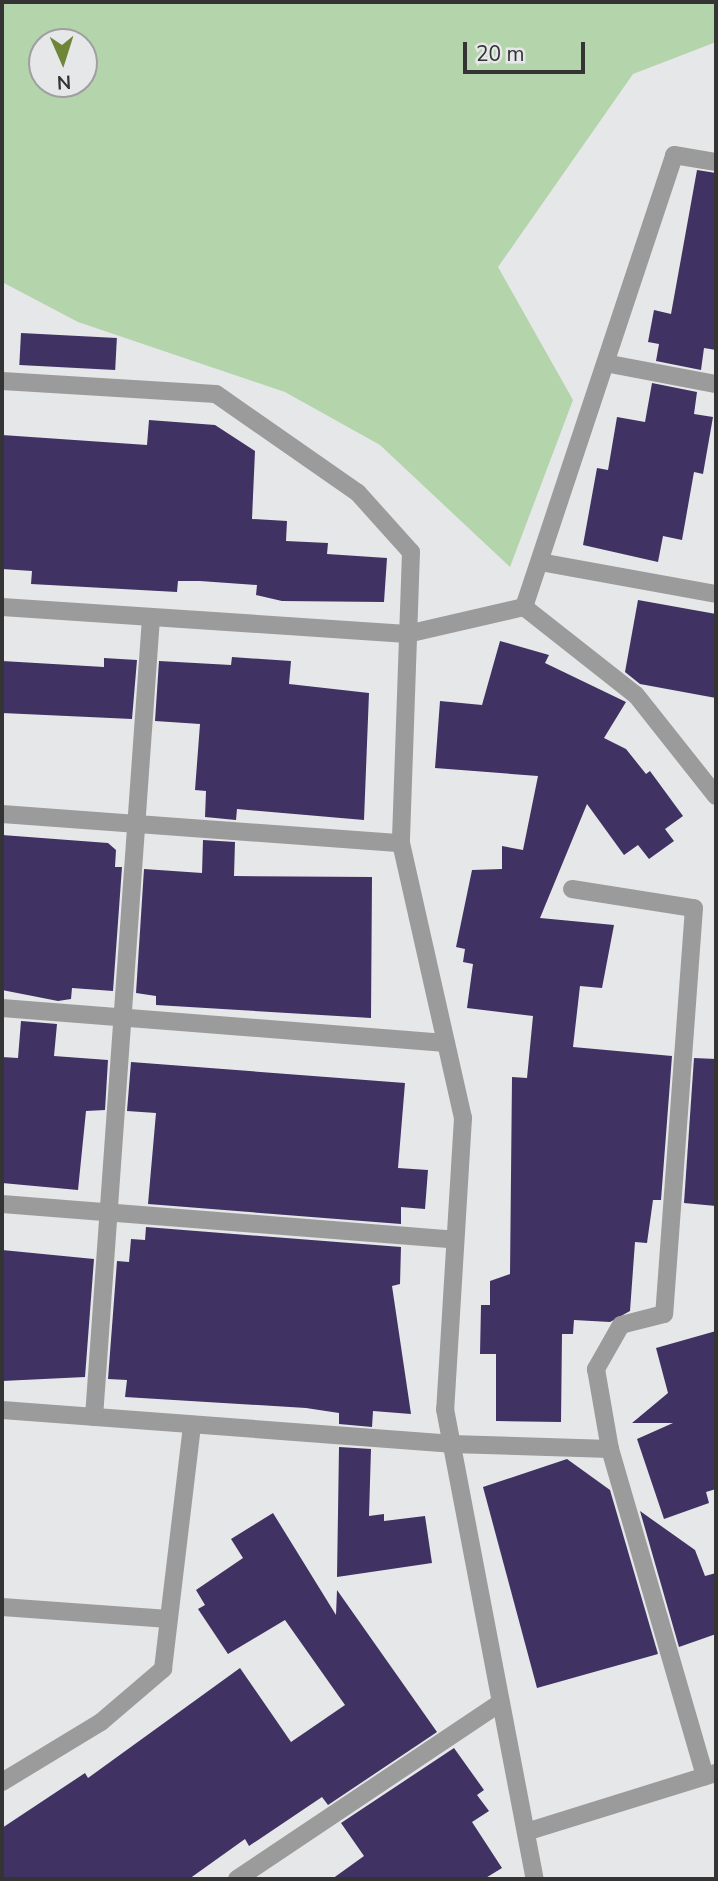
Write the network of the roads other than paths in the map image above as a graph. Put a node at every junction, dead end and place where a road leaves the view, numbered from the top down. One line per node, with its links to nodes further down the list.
1 (716, 162): 2 (street)
2 (610, 364): 4 (street); 5 (street)
3 (2, 381): 10 (street)
4 (716, 383)
5 (540, 562): 6 (street); 8 (street)
6 (716, 594)
7 (2, 607): 9 (street)
8 (524, 607): 10 (street); 11 (street)
9 (151, 617): 10 (street); 13 (street)
10 (407, 634): 14 (street)
11 (716, 796)
12 (2, 814): 13 (street)
13 (136, 824): 14 (street); 17 (street)
14 (401, 843): 18 (street)
15 (572, 889): 26 (street)
16 (2, 1008): 17 (street)
17 (122, 1017): 18 (street); 20 (street)
18 (446, 1043): 21 (street)
19 (2, 1204): 20 (street)
20 (108, 1213): 21 (street); 23 (street)
21 (455, 1240): 25 (street)
22 (2, 1410): 23 (street)
23 (94, 1417): 24 (street)
24 (192, 1425): 25 (street); 28 (street)
25 (451, 1444): 26 (street); 29 (street)
26 (610, 1449): 30 (street)
27 (2, 1607): 28 (street)
28 (169, 1619): 31 (street)
29 (500, 1703): 32 (street); 33 (street)
30 (711, 1774): 32 (street)
31 (2, 1782)
32 (526, 1832): 34 (street)
33 (237, 1879)
34 (535, 1879)

